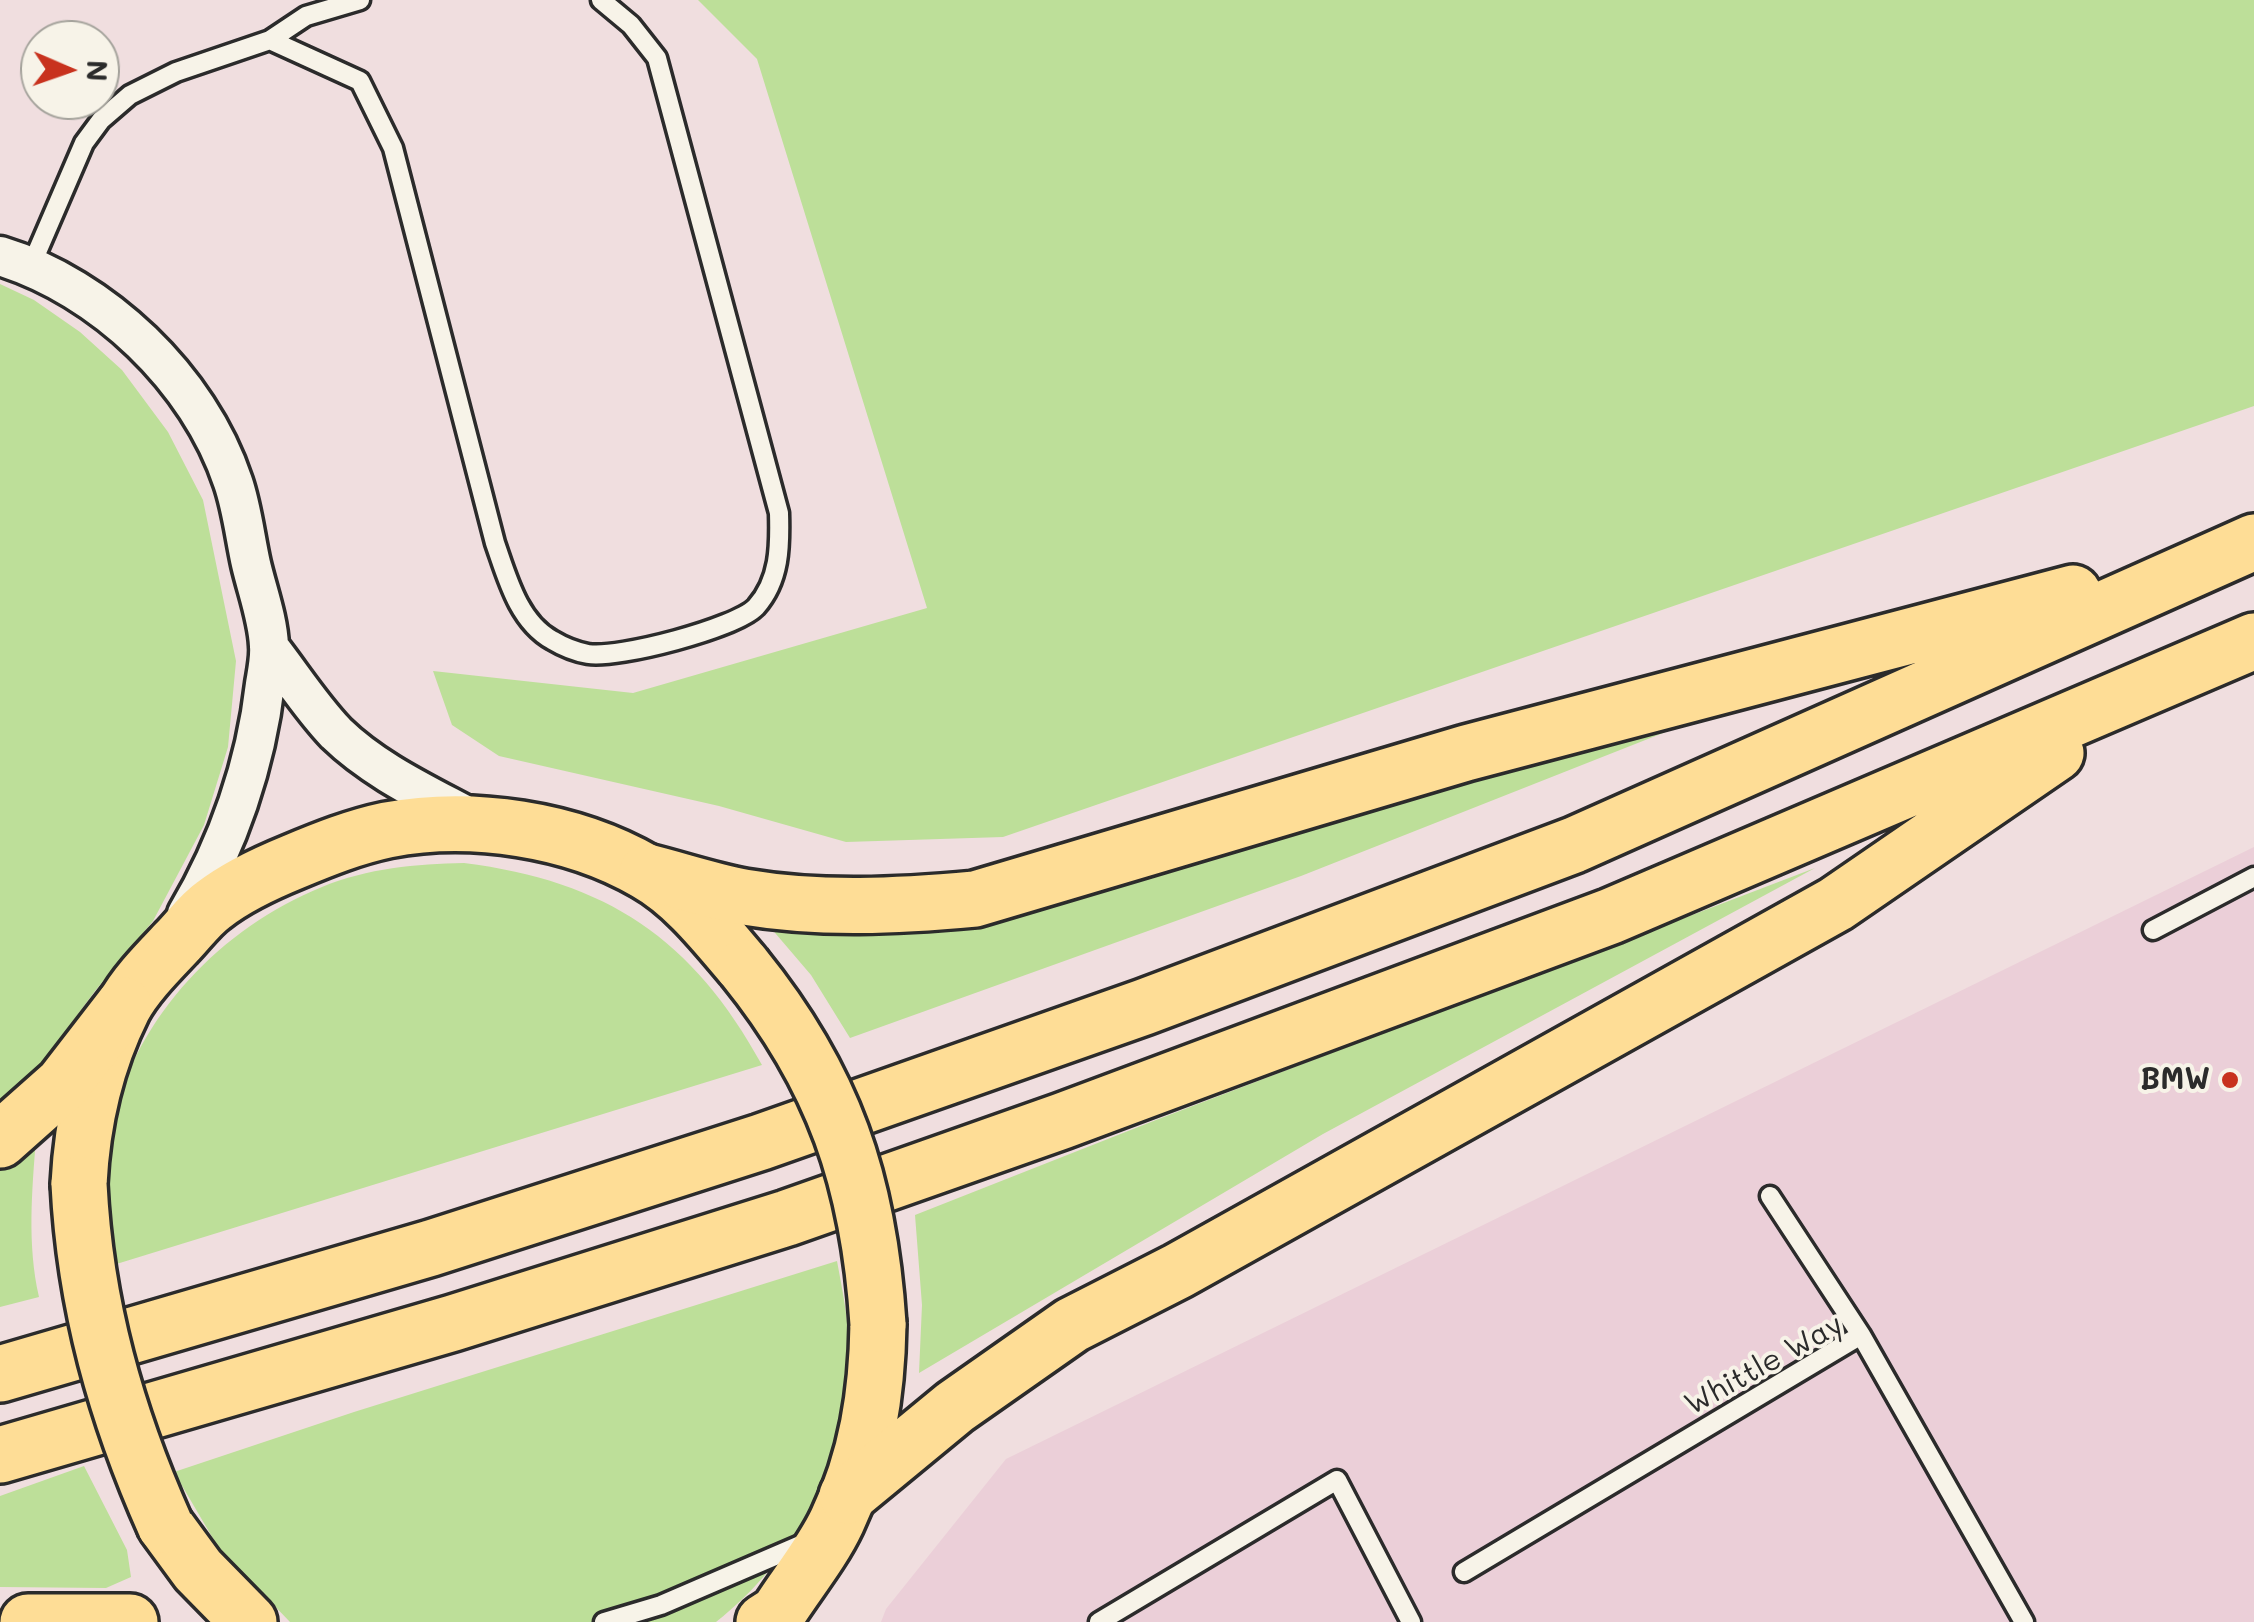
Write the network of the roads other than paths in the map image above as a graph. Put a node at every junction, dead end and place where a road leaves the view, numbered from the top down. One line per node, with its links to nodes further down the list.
1 (360, 0): 3 (lane)
2 (600, 0): 3 (lane)
3 (270, 40): 4 (lane)
4 (16, 261): 7 (street)
5 (2242, 547): 10 (highway); 18 (highway)
6 (2254, 641): 8 (highway)
7 (270, 647): 9 (street); 13 (street)
8 (2153, 686): 19 (highway); 20 (highway)
9 (485, 825): 10 (highway); 13 (highway)
10 (646, 872): 20 (highway, bridge)
11 (2254, 877): 12 (lane)
12 (2152, 930)
13 (160, 959): 14 (highway)
14 (124, 1005): 15 (highway); 25 (highway, bridge)
15 (0, 1140)
16 (1770, 1196): 17 (lane)
17 (1861, 1335): 21 (lane, Whittle Way); 29 (lane, Whittle Way)
18 (0, 1374)
19 (0, 1455)
20 (841, 1510): 22 (highway); 26 (lane)
21 (1464, 1572)
22 (772, 1619)
23 (28, 1622): 24 (highway)
24 (130, 1622)
25 (249, 1622)
26 (604, 1622)
27 (1098, 1622): 28 (lane)
28 (1411, 1622)
29 (2024, 1622)

